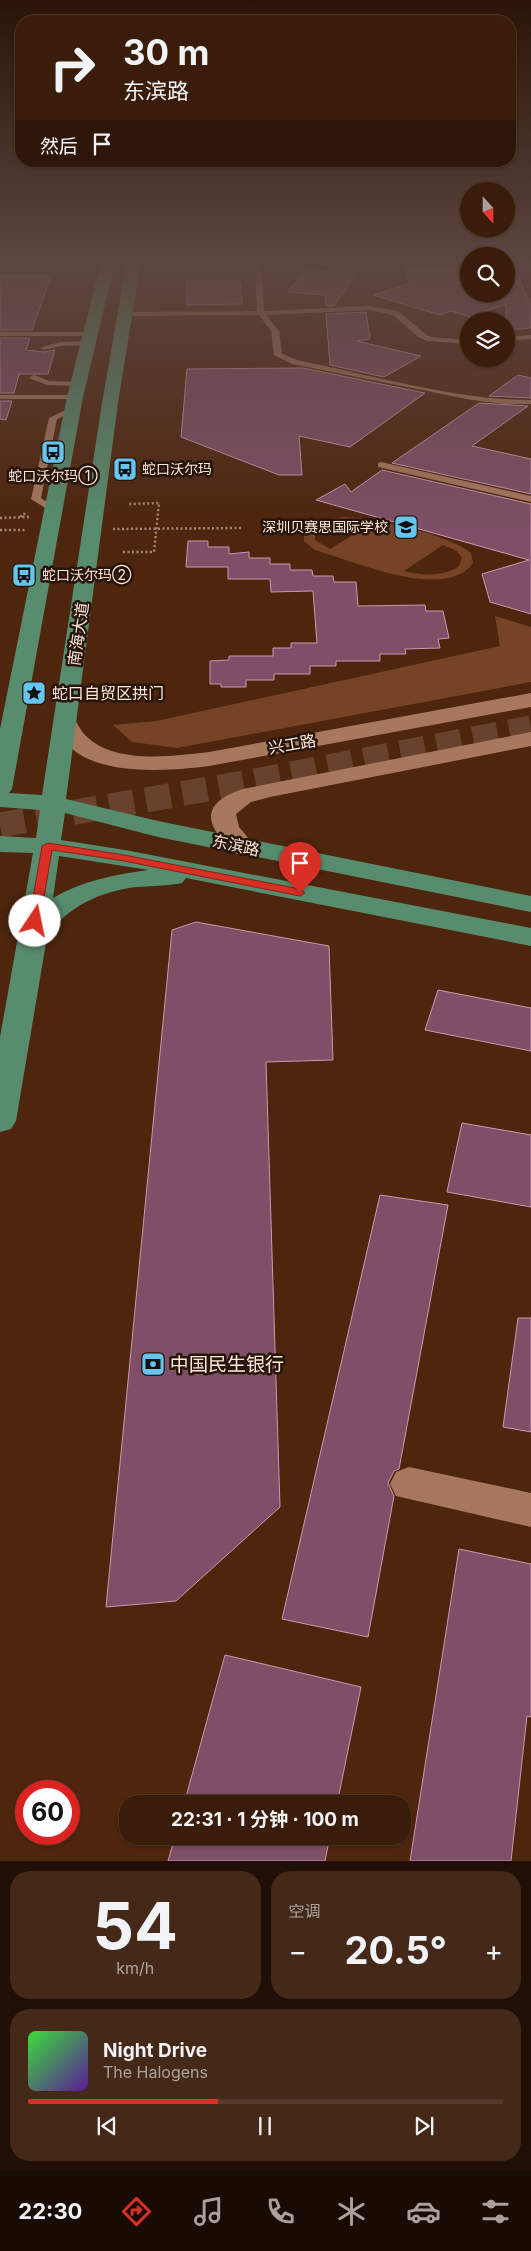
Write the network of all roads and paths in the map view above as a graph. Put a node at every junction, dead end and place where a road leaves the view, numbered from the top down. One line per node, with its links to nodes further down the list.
1 (87, 353): 5 (main road)
2 (119, 353): 21 (main road, 南海大道)
3 (278, 353): 7 (lane)
4 (34, 377): 5 (lane)
5 (76, 396): 6 (lane); 20 (main road)
6 (0, 398)
7 (531, 402)
8 (381, 465): 9 (lane)
9 (531, 499)
10 (128, 504): 15 (path)
11 (32, 517): 12 (path)
12 (0, 518)
13 (243, 528): 15 (path)
14 (109, 529): 15 (path)
15 (156, 529): 18 (path)
16 (0, 530): 17 (path)
17 (33, 530)
18 (123, 552)
19 (531, 700): 21 (street, 兴工路)
20 (15, 712): 22 (main road); 24 (main road)
21 (66, 724): 26 (main road, 南海大道)
22 (0, 738)
23 (531, 739): 29 (street)
24 (0, 789)
25 (0, 800): 26 (main road, 东滨路)
26 (54, 803): 28 (main road, 南海大道); 29 (main road, 东滨路)
27 (0, 844): 28 (main road)
28 (48, 846): 30 (main road); 33 (main road, 南海大道)
29 (243, 847): 31 (main road, 东滨路)
30 (242, 882): 32 (main road); 33 (main road)
31 (531, 904)
32 (531, 937)
33 (31, 939): 34 (main road, 南海大道)
34 (0, 1121)
35 (408, 1484): 36 (street)
36 (531, 1510)

